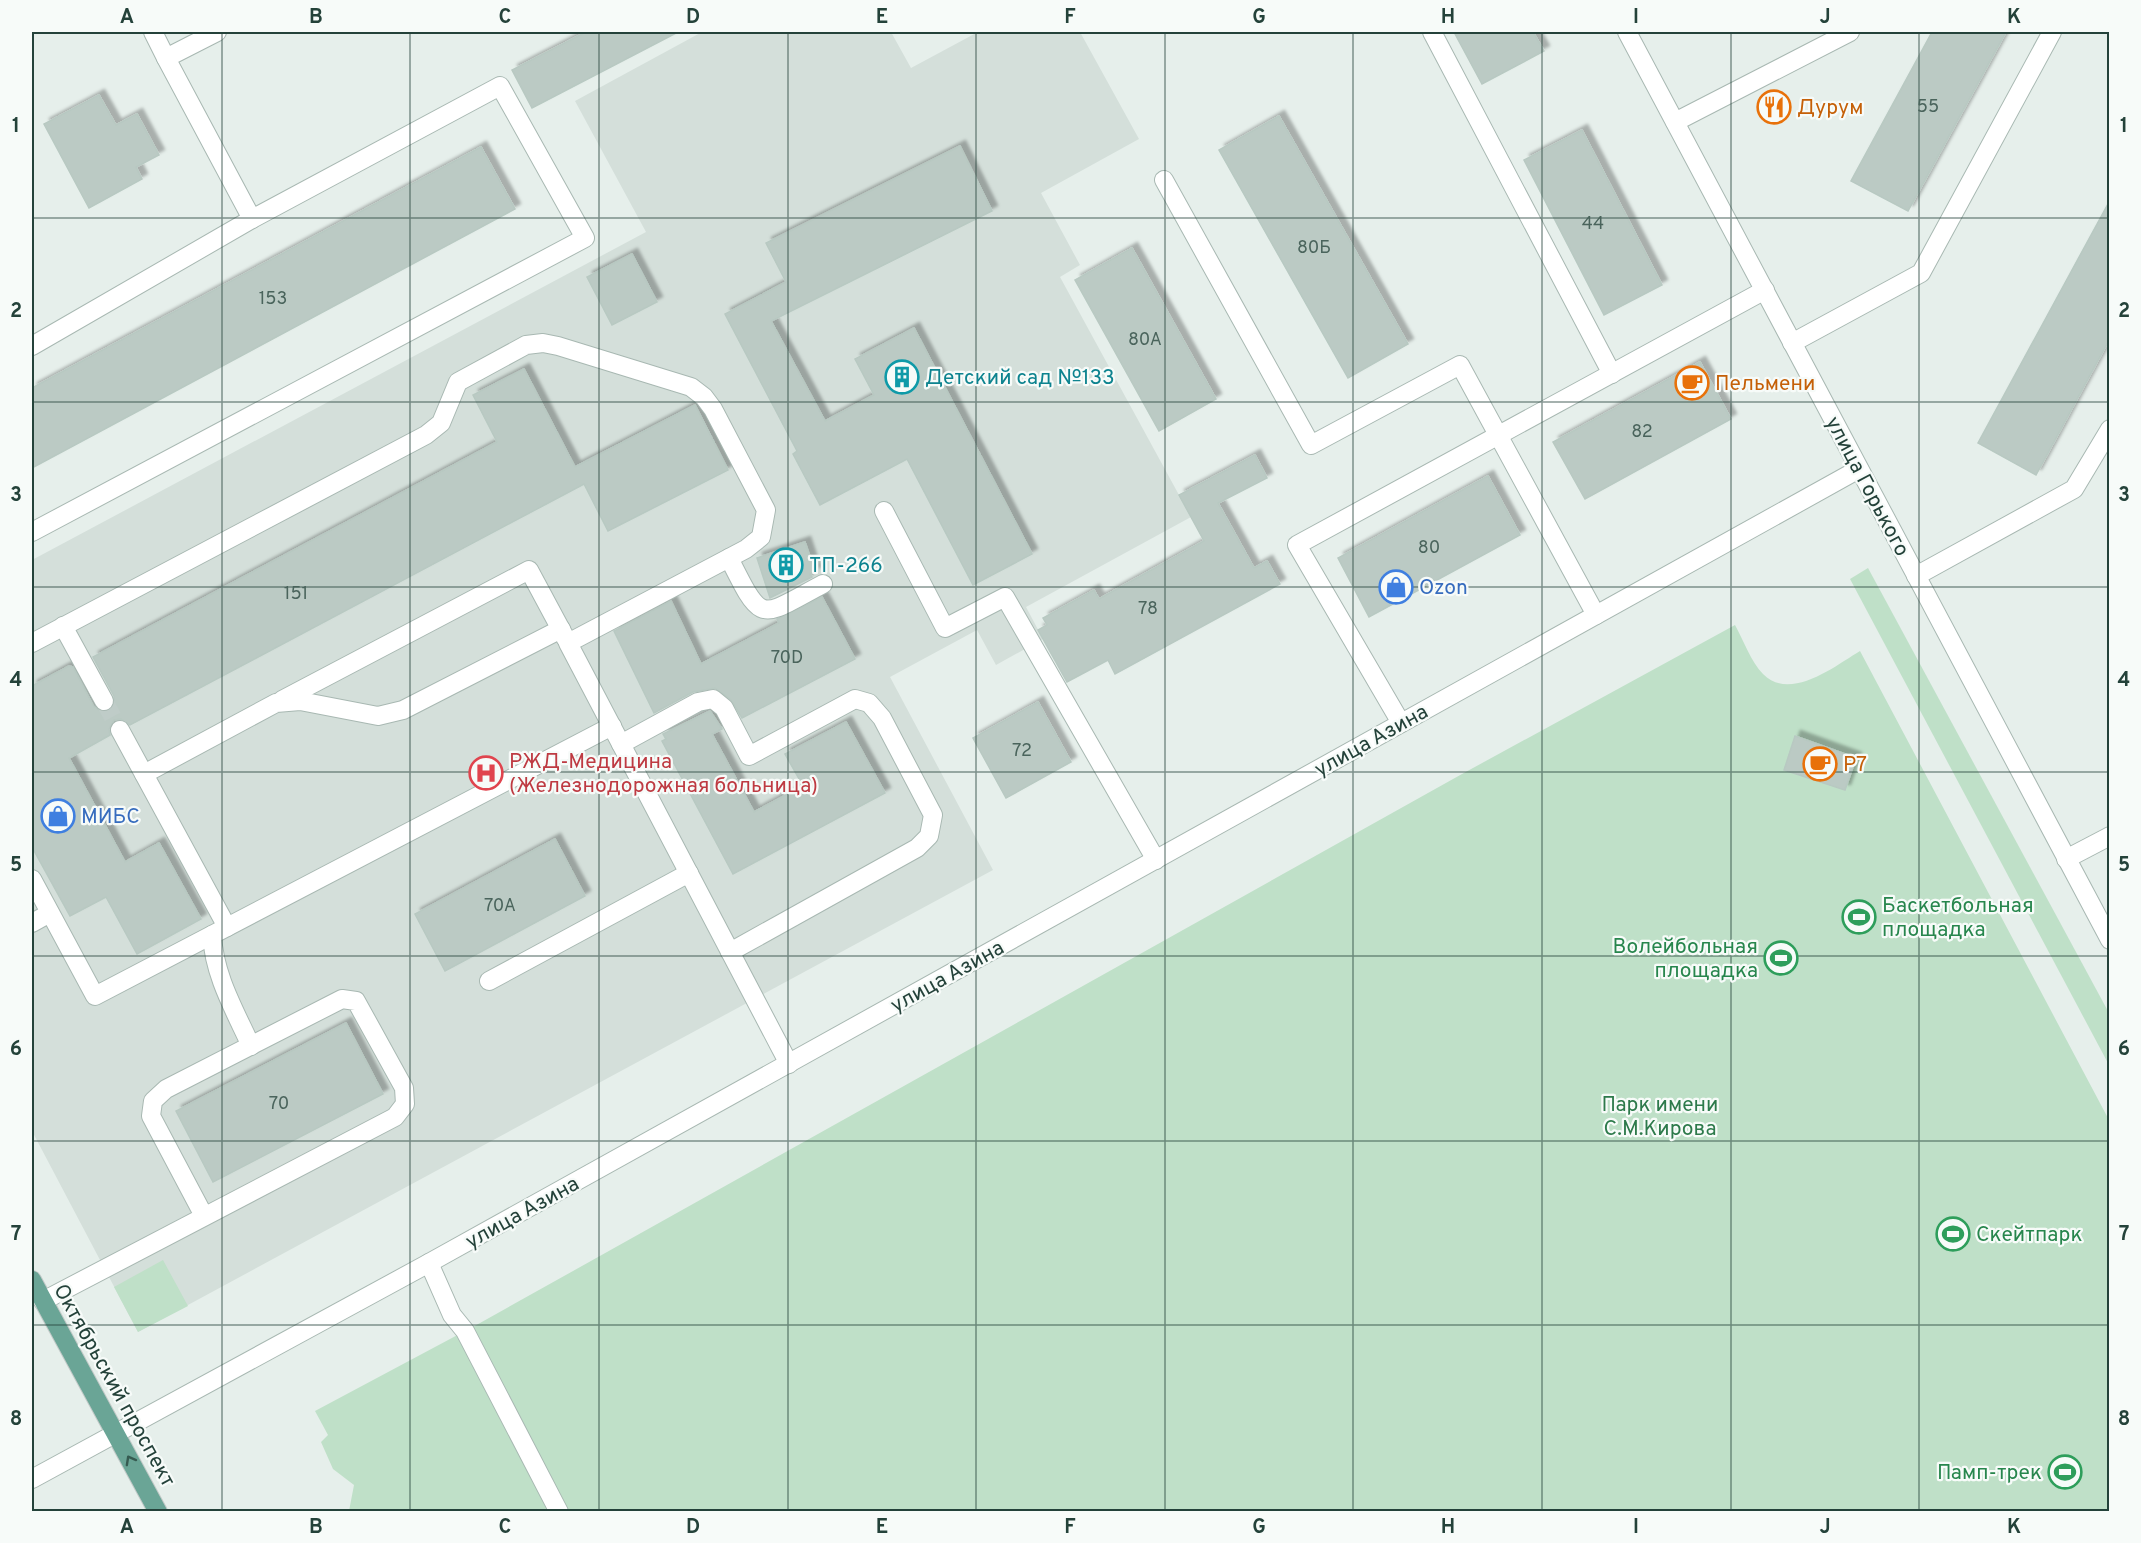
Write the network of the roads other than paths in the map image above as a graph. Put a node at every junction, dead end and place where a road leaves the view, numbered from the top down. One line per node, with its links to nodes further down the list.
1 (153, 32): 7 (street)
2 (217, 32): 7 (street)
3 (1432, 32): 14 (street)
4 (1627, 32): 8 (street, улица Горького)
5 (1850, 32): 8 (street)
6 (2052, 32): 12 (street)
7 (166, 58): 10 (street)
8 (1675, 122): 11 (street, улица Горького)
9 (1164, 180): 16 (street)
10 (252, 219): 13 (street); 19 (street)
11 (1765, 290): 12 (street, улица Горького); 14 (street)
12 (1792, 343): 17 (street, улица Горького)
13 (32, 346)
14 (1612, 374): 16 (street)
15 (2109, 429): 21 (street)
16 (1498, 435): 23 (street); 29 (street)
17 (1859, 469): 21 (street, улица Горького); 23 (street, улица Азина)
18 (884, 511): 36 (street)
19 (32, 532)
20 (729, 558): 22 (street); 24 (street); 25 (street)
21 (1916, 576): 35 (street, улица Горького)
22 (823, 584)
23 (1596, 615): 29 (street, улица Азина)
24 (63, 626): 26 (street); 27 (street)
25 (564, 636): 28 (street); 28 (street); 30 (street)
26 (32, 643)
27 (104, 701)
28 (276, 704): 33 (street)
29 (1401, 723): 36 (street, улица Азина)
30 (612, 726): 32 (street); 41 (street)
31 (120, 730): 33 (street)
32 (621, 744): 37 (street); 43 (street)
33 (144, 774): 41 (street)
34 (2109, 836): 35 (street)
35 (2066, 859): 42 (street, улица Горького)
36 (1156, 860): 46 (street, улица Азина)
37 (689, 873): 43 (street); 44 (street)
38 (32, 879): 39 (street)
39 (50, 913): 40 (street); 41 (street)
40 (32, 923)
41 (219, 931): 45 (street)
42 (2109, 940)
43 (730, 952): 46 (street)
44 (489, 981)
45 (251, 1046): 47 (street); 47 (street)
46 (789, 1064): 48 (street, улица Азина)
47 (204, 1216): 50 (street)
48 (429, 1263): 51 (street, улица Азина); 54 (street)
49 (32, 1280): 50 (main road, Октябрьский проспект)
50 (43, 1301): 51 (main road, Октябрьский проспект)
51 (116, 1433): 52 (street, улица Азина); 53 (main road, Октябрьский проспект, one-way to 51)
52 (32, 1479)
53 (158, 1512)
54 (559, 1512)

